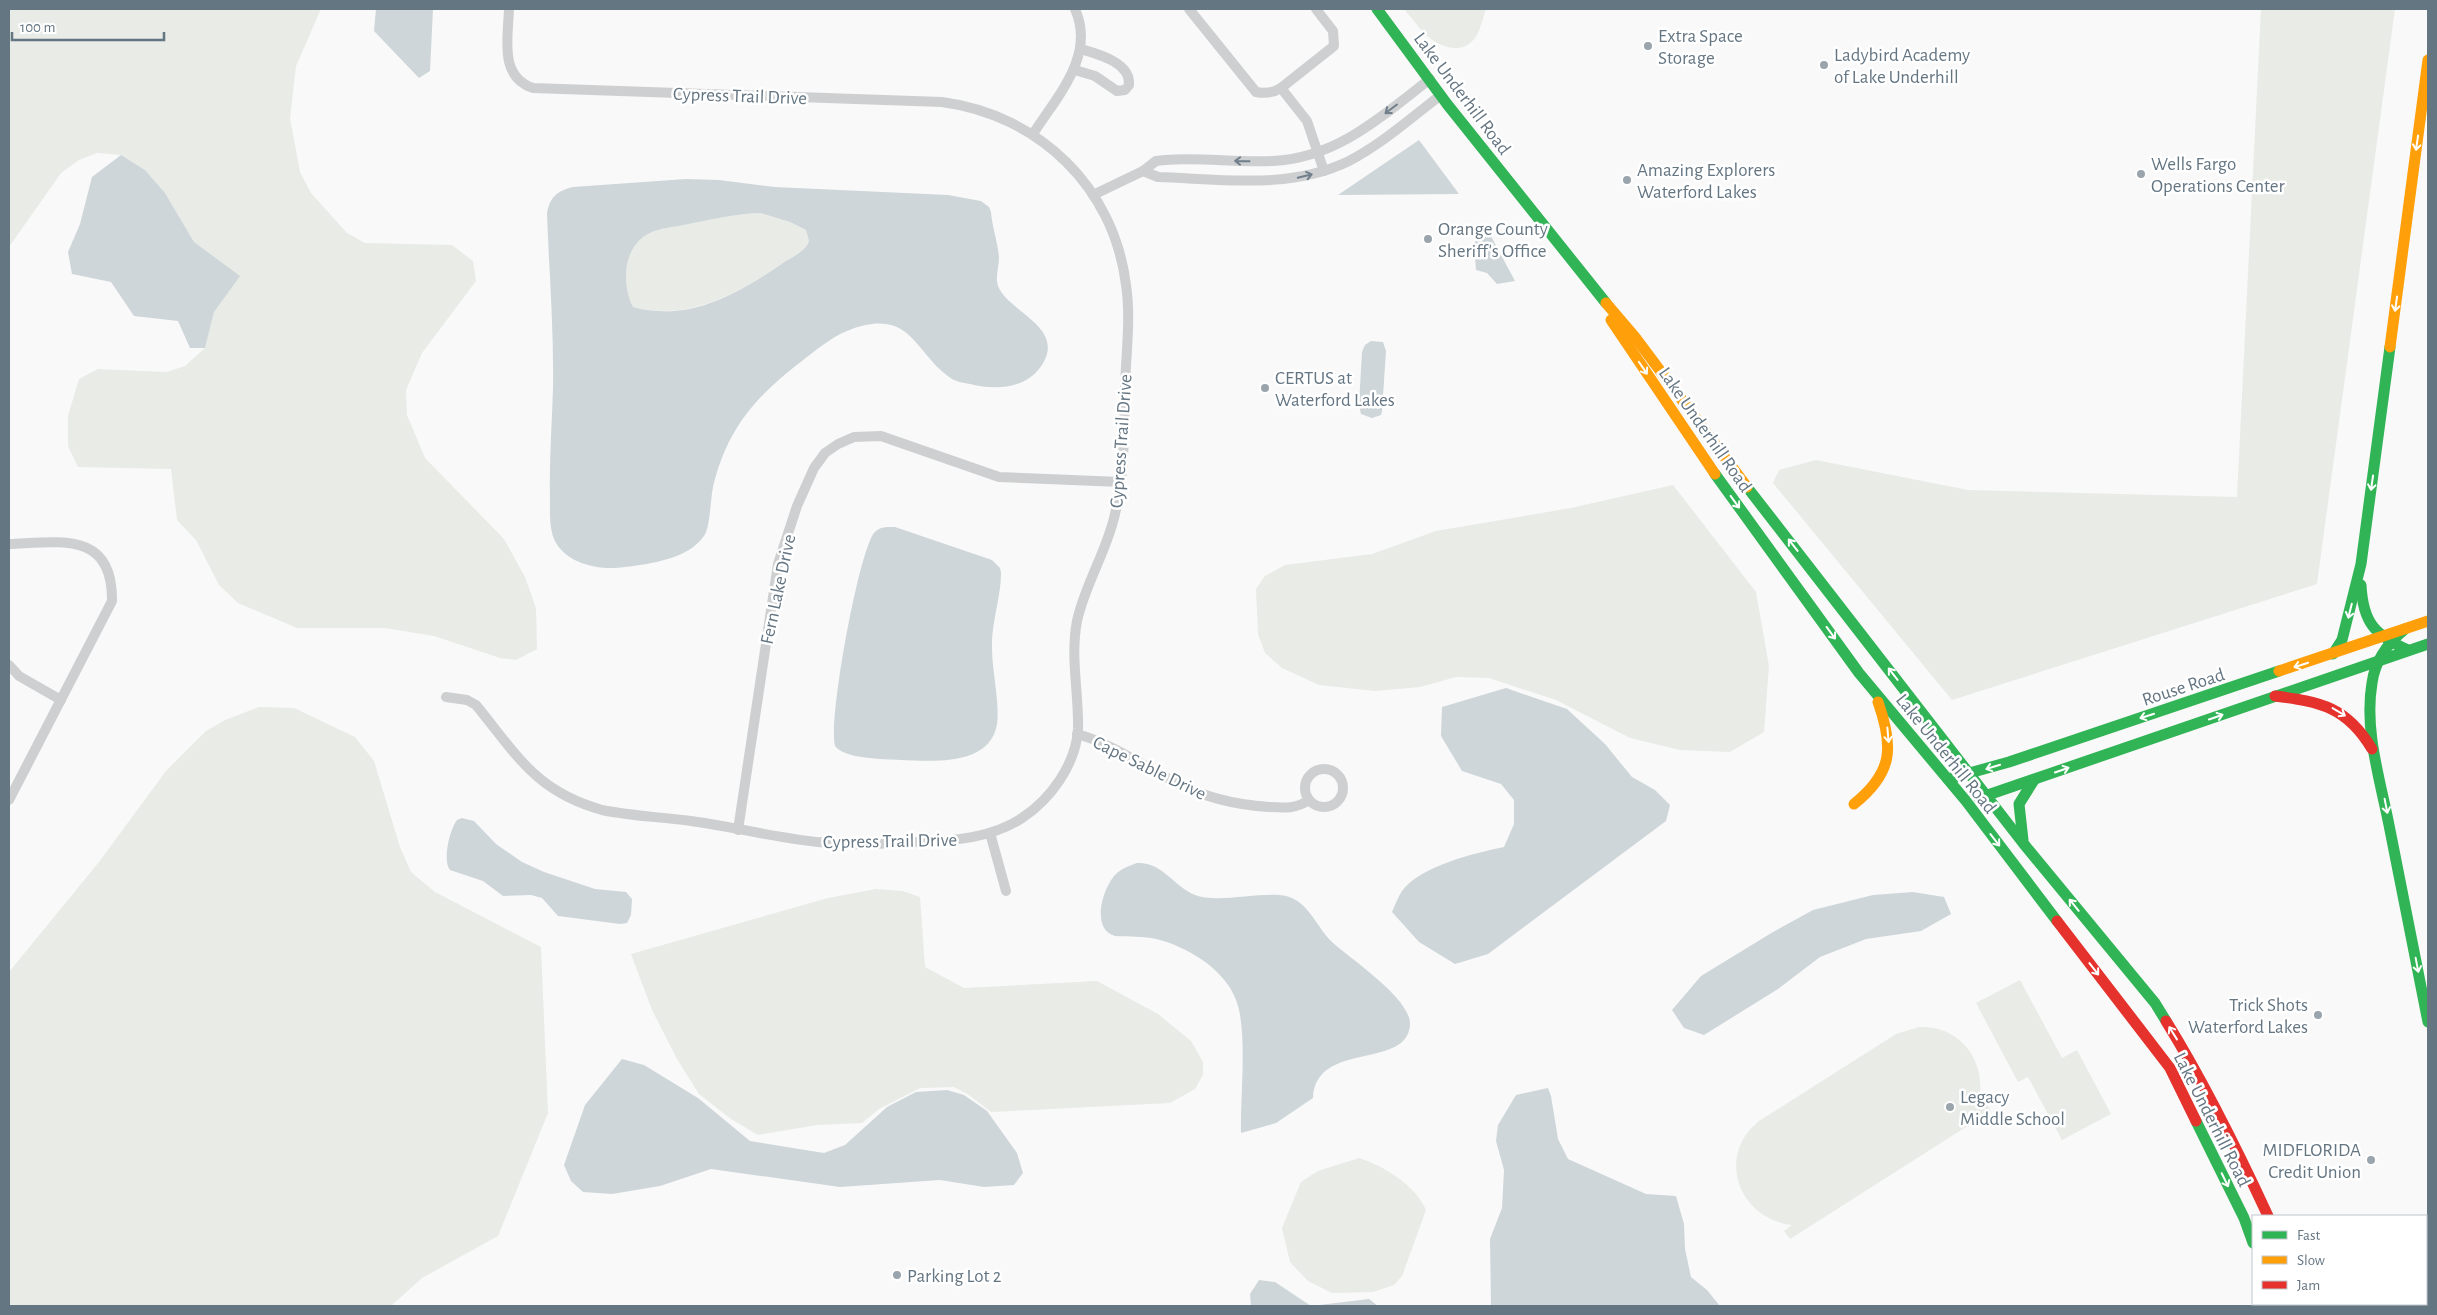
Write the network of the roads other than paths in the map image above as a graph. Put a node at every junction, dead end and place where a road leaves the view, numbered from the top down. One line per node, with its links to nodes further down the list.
1 (509, 9): 12 (street, Cypress Trail Drive)
2 (1075, 9): 6 (street)
3 (1189, 9): 10 (street)
4 (1316, 9): 10 (street)
5 (1377, 9): 9 (main road, Lake Underhill Road)
6 (1081, 49): 8 (street); 8 (street)
7 (2428, 60): 22 (main road, one-way to 22)
8 (1075, 70): 12 (street)
9 (1430, 79): 11 (main road, Lake Underhill Road); 13 (street, one-way to 13)
10 (1282, 88): 13 (street)
11 (1442, 95): 16 (street); 19 (main road, Lake Underhill Road)
12 (1033, 134): 18 (street, Cypress Trail Drive)
13 (1318, 152): 14 (street, one-way to 14); 16 (street)
14 (1209, 160): 15 (street); 17 (street)
15 (1143, 171): 17 (street); 18 (street)
16 (1324, 171): 17 (street, one-way to 16)
17 (1208, 179)
18 (1093, 195): 20 (street, Cypress Trail Drive)
19 (1597, 293): 30 (main road, Lake Underhill Road, one-way to 30); 36 (main road, Lake Underhill Road, one-way to 19)
20 (1121, 482): 34 (street, Cypress Trail Drive); 44 (street, Fern Lake Drive)
21 (9, 544): 33 (street)
22 (2361, 564): 24 (main road); 27 (main road, one-way to 27)
23 (2428, 621): 24 (main road)
24 (2384, 640): 26 (main road); 27 (main road, Rouse Road); 28 (main road)
25 (2428, 644): 26 (main road, Rouse Road)
26 (2408, 650): 28 (main road, Rouse Road)
27 (2333, 654): 36 (main road, Rouse Road, one-way to 36)
28 (2379, 660): 31 (main road, Rouse Road); 35 (main road)
29 (9, 665): 33 (street)
30 (1872, 690): 37 (main road, Lake Underhill Road); 43 (main road, one-way to 43)
31 (2276, 696): 35 (main road, one-way to 35); 38 (main road, Rouse Road, one-way to 31)
32 (446, 697): 44 (street, Cypress Trail Drive)
33 (61, 700): 40 (street)
34 (1077, 734): 41 (street, Cape Sable Drive); 45 (street, Cypress Trail Drive)
35 (2376, 758): 48 (main road, one-way to 48)
36 (1970, 774): 37 (main road, Rouse Road); 39 (main road, Lake Underhill Road)
37 (1948, 779): 42 (main road, Lake Underhill Road)
38 (2034, 780): 39 (main road, Rouse Road); 46 (main road)
39 (1987, 795): 42 (main road, Rouse Road); 46 (main road, Lake Underhill Road)
40 (9, 800)
41 (1309, 800)
42 (1966, 801): 50 (main road, Lake Underhill Road, one-way to 50)
43 (1854, 804)
44 (738, 830): 45 (street, Cypress Trail Drive)
45 (990, 833): 47 (street)
46 (2023, 843): 49 (main road, Lake Underhill Road, one-way to 46)
47 (1006, 891)
48 (2428, 1022)
49 (2268, 1215)
50 (2252, 1238)

